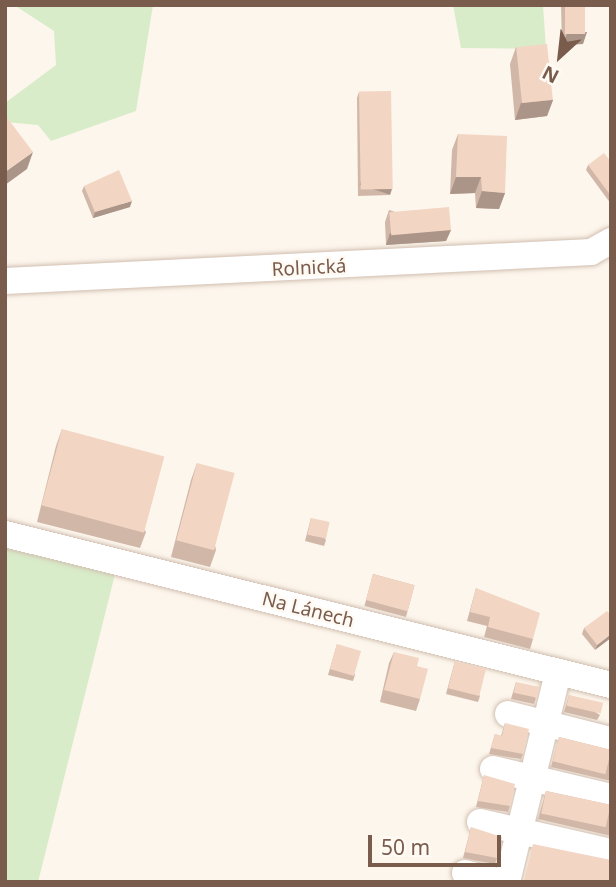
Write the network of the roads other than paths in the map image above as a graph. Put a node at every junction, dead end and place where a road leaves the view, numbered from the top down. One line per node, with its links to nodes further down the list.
1 (611, 241): 2 (street, Rolnická)
2 (5, 281)
3 (5, 534): 4 (street, Na Lánech)
4 (558, 672): 5 (street, Na Lánech); 7 (street)
5 (611, 685)
6 (509, 714): 7 (street)
7 (546, 723): 8 (street); 10 (street)
8 (611, 740)
9 (494, 769): 10 (street)
10 (532, 778): 11 (street); 13 (street)
11 (611, 797)
12 (480, 822): 13 (street)
13 (520, 830): 14 (street); 17 (street)
14 (611, 852)
15 (465, 873): 16 (street)
16 (502, 882)
17 (508, 882)

